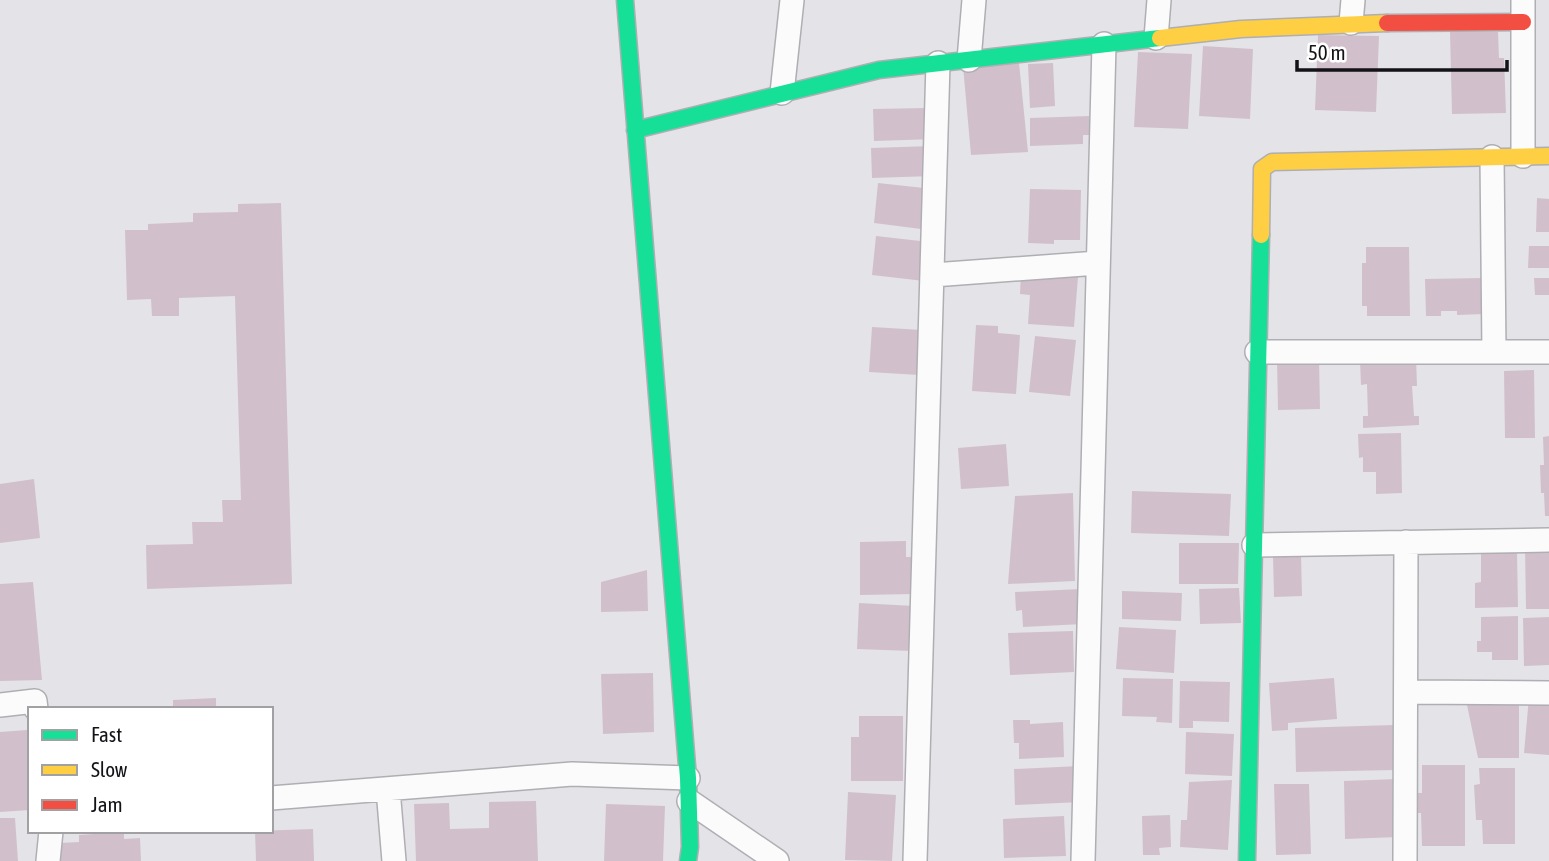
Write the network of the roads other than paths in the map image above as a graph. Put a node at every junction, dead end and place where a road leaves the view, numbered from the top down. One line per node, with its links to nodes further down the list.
1 (625, 0): 12 (street)
2 (792, 0): 11 (street)
3 (974, 0): 9 (street)
4 (1159, 0): 7 (street)
5 (1352, 11): 6 (street); 7 (street)
6 (1523, 11): 13 (street)
7 (1156, 38): 8 (street)
8 (1104, 44): 9 (street); 16 (street)
9 (969, 60): 10 (street)
10 (939, 63): 11 (street); 17 (street)
11 (782, 93): 12 (street)
12 (635, 130): 28 (street)
13 (1523, 156): 14 (street); 15 (street)
14 (1549, 156)
15 (1492, 157): 18 (street); 19 (street)
16 (1098, 263): 17 (street); 38 (street)
17 (933, 275): 37 (street)
18 (1257, 352): 19 (street); 23 (street)
19 (1494, 352): 20 (street)
20 (1549, 352)
21 (1549, 540): 22 (street)
22 (1406, 542): 23 (street); 24 (street)
23 (1254, 545): 39 (street)
24 (1407, 692): 25 (street); 40 (street)
25 (1549, 693)
26 (0, 705): 27 (street)
27 (36, 707)
28 (688, 778): 29 (street); 31 (street)
29 (388, 789): 30 (street); 34 (street)
30 (273, 798)
31 (689, 801): 35 (street); 36 (street)
32 (51, 833): 33 (street)
33 (48, 861)
34 (394, 861)
35 (688, 861)
36 (777, 861)
37 (915, 861)
38 (1083, 861)
39 (1247, 861)
40 (1405, 861)

